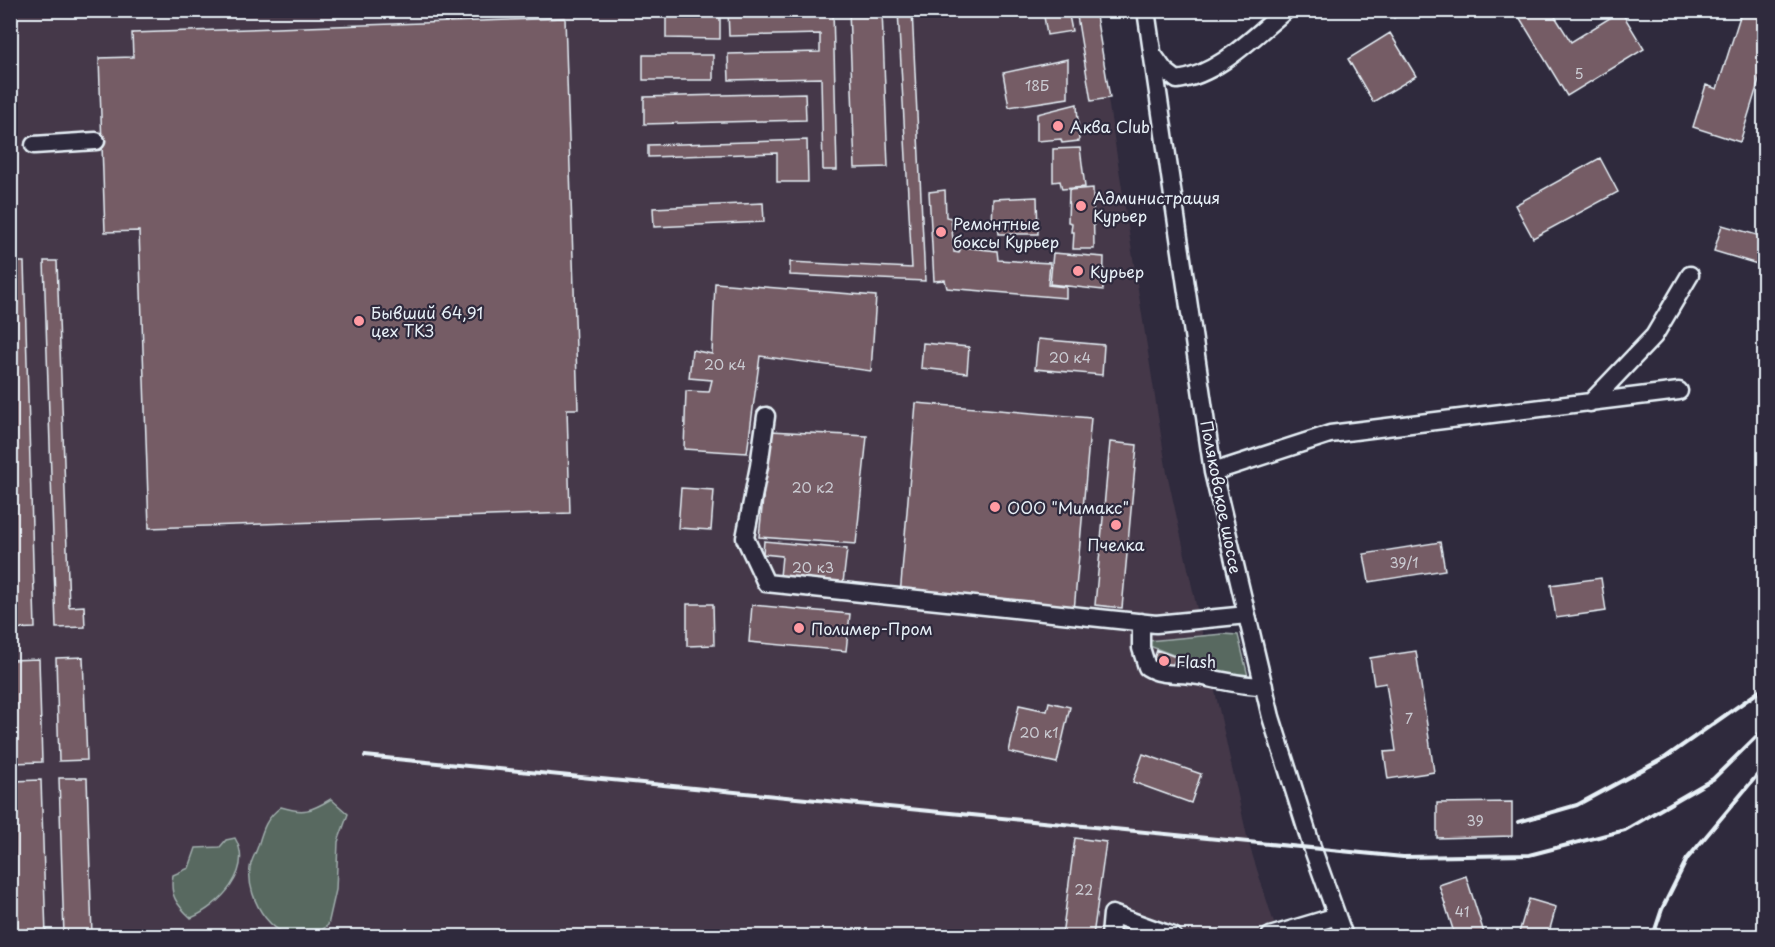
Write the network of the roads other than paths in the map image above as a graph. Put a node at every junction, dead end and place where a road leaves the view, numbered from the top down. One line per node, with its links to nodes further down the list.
1 (1146, 10): 3 (street, Поляковское шоссе)
2 (1286, 10): 3 (street)
3 (1152, 52): 10 (street, Поляковское шоссе)
4 (96, 141): 5 (street)
5 (34, 145)
6 (1690, 275): 8 (street)
7 (1679, 391): 8 (street)
8 (1590, 403): 10 (street)
9 (766, 416): 12 (street)
10 (1213, 472): 11 (street, Поляковское шоссе)
11 (1246, 615): 12 (street); 13 (street, Поляковское шоссе)
12 (1141, 622): 13 (street)
13 (1264, 686): 14 (street, Поляковское шоссе)
14 (1337, 916): 17 (street); 18 (street, Поляковское шоссе)
15 (1110, 936): 16 (street)
16 (1173, 936)
17 (1270, 936)
18 (1344, 936)

